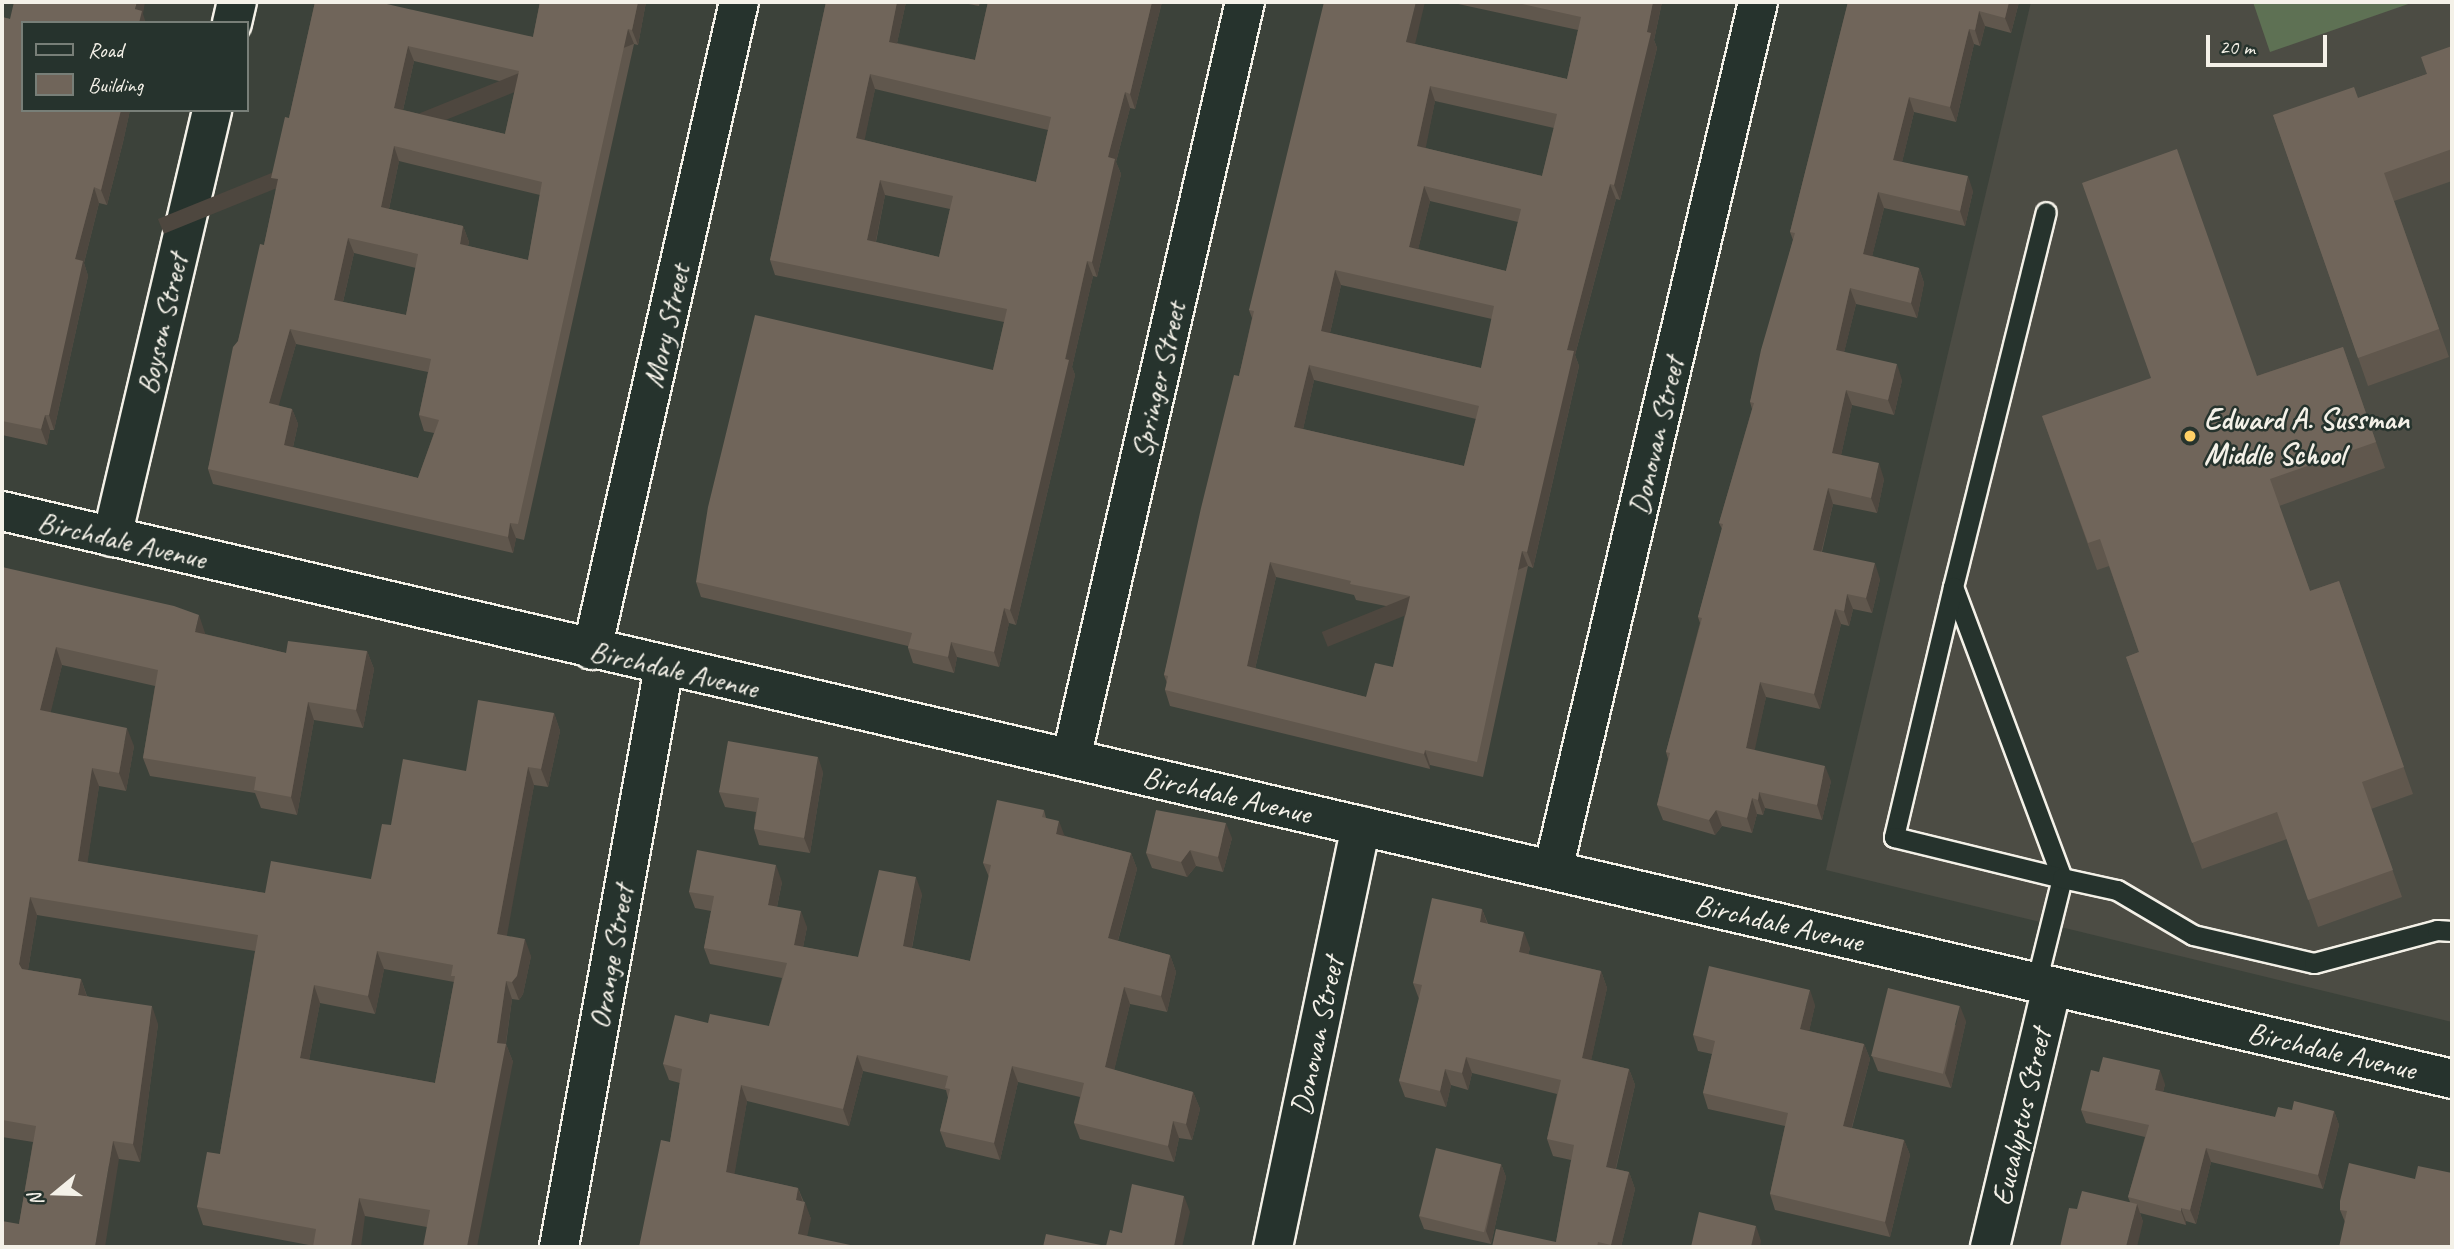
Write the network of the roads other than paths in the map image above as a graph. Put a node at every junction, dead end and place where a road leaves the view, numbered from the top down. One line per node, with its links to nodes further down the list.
1 (237, 2): 5 (street)
2 (739, 2): 11 (street, Mory Street)
3 (1245, 2): 13 (street, Springer Street)
4 (1758, 2): 15 (street, Donovan Street)
5 (232, 21)
6 (212, 112): 9 (street, Boyson Street)
7 (2046, 212): 10 (lane)
8 (2, 511): 9 (street, Birchdale Avenue)
9 (112, 537): 11 (street, Birchdale Avenue)
10 (1953, 587): 16 (lane); 16 (lane)
11 (592, 650): 12 (street, Birchdale Avenue)
12 (664, 667): 13 (street, Birchdale Avenue); 20 (street, Orange Street)
13 (1071, 759): 14 (street, Birchdale Avenue)
14 (1361, 826): 15 (street, Birchdale Avenue); 21 (street, Donovan Street)
15 (1553, 870): 18 (street, Birchdale Avenue)
16 (2062, 878): 17 (lane); 18 (lane)
17 (2452, 931)
18 (2044, 985): 19 (street, Birchdale Avenue); 22 (street, Eucalyptus Street)
19 (2452, 1079)
20 (559, 1247)
21 (1273, 1247)
22 (1990, 1247)

